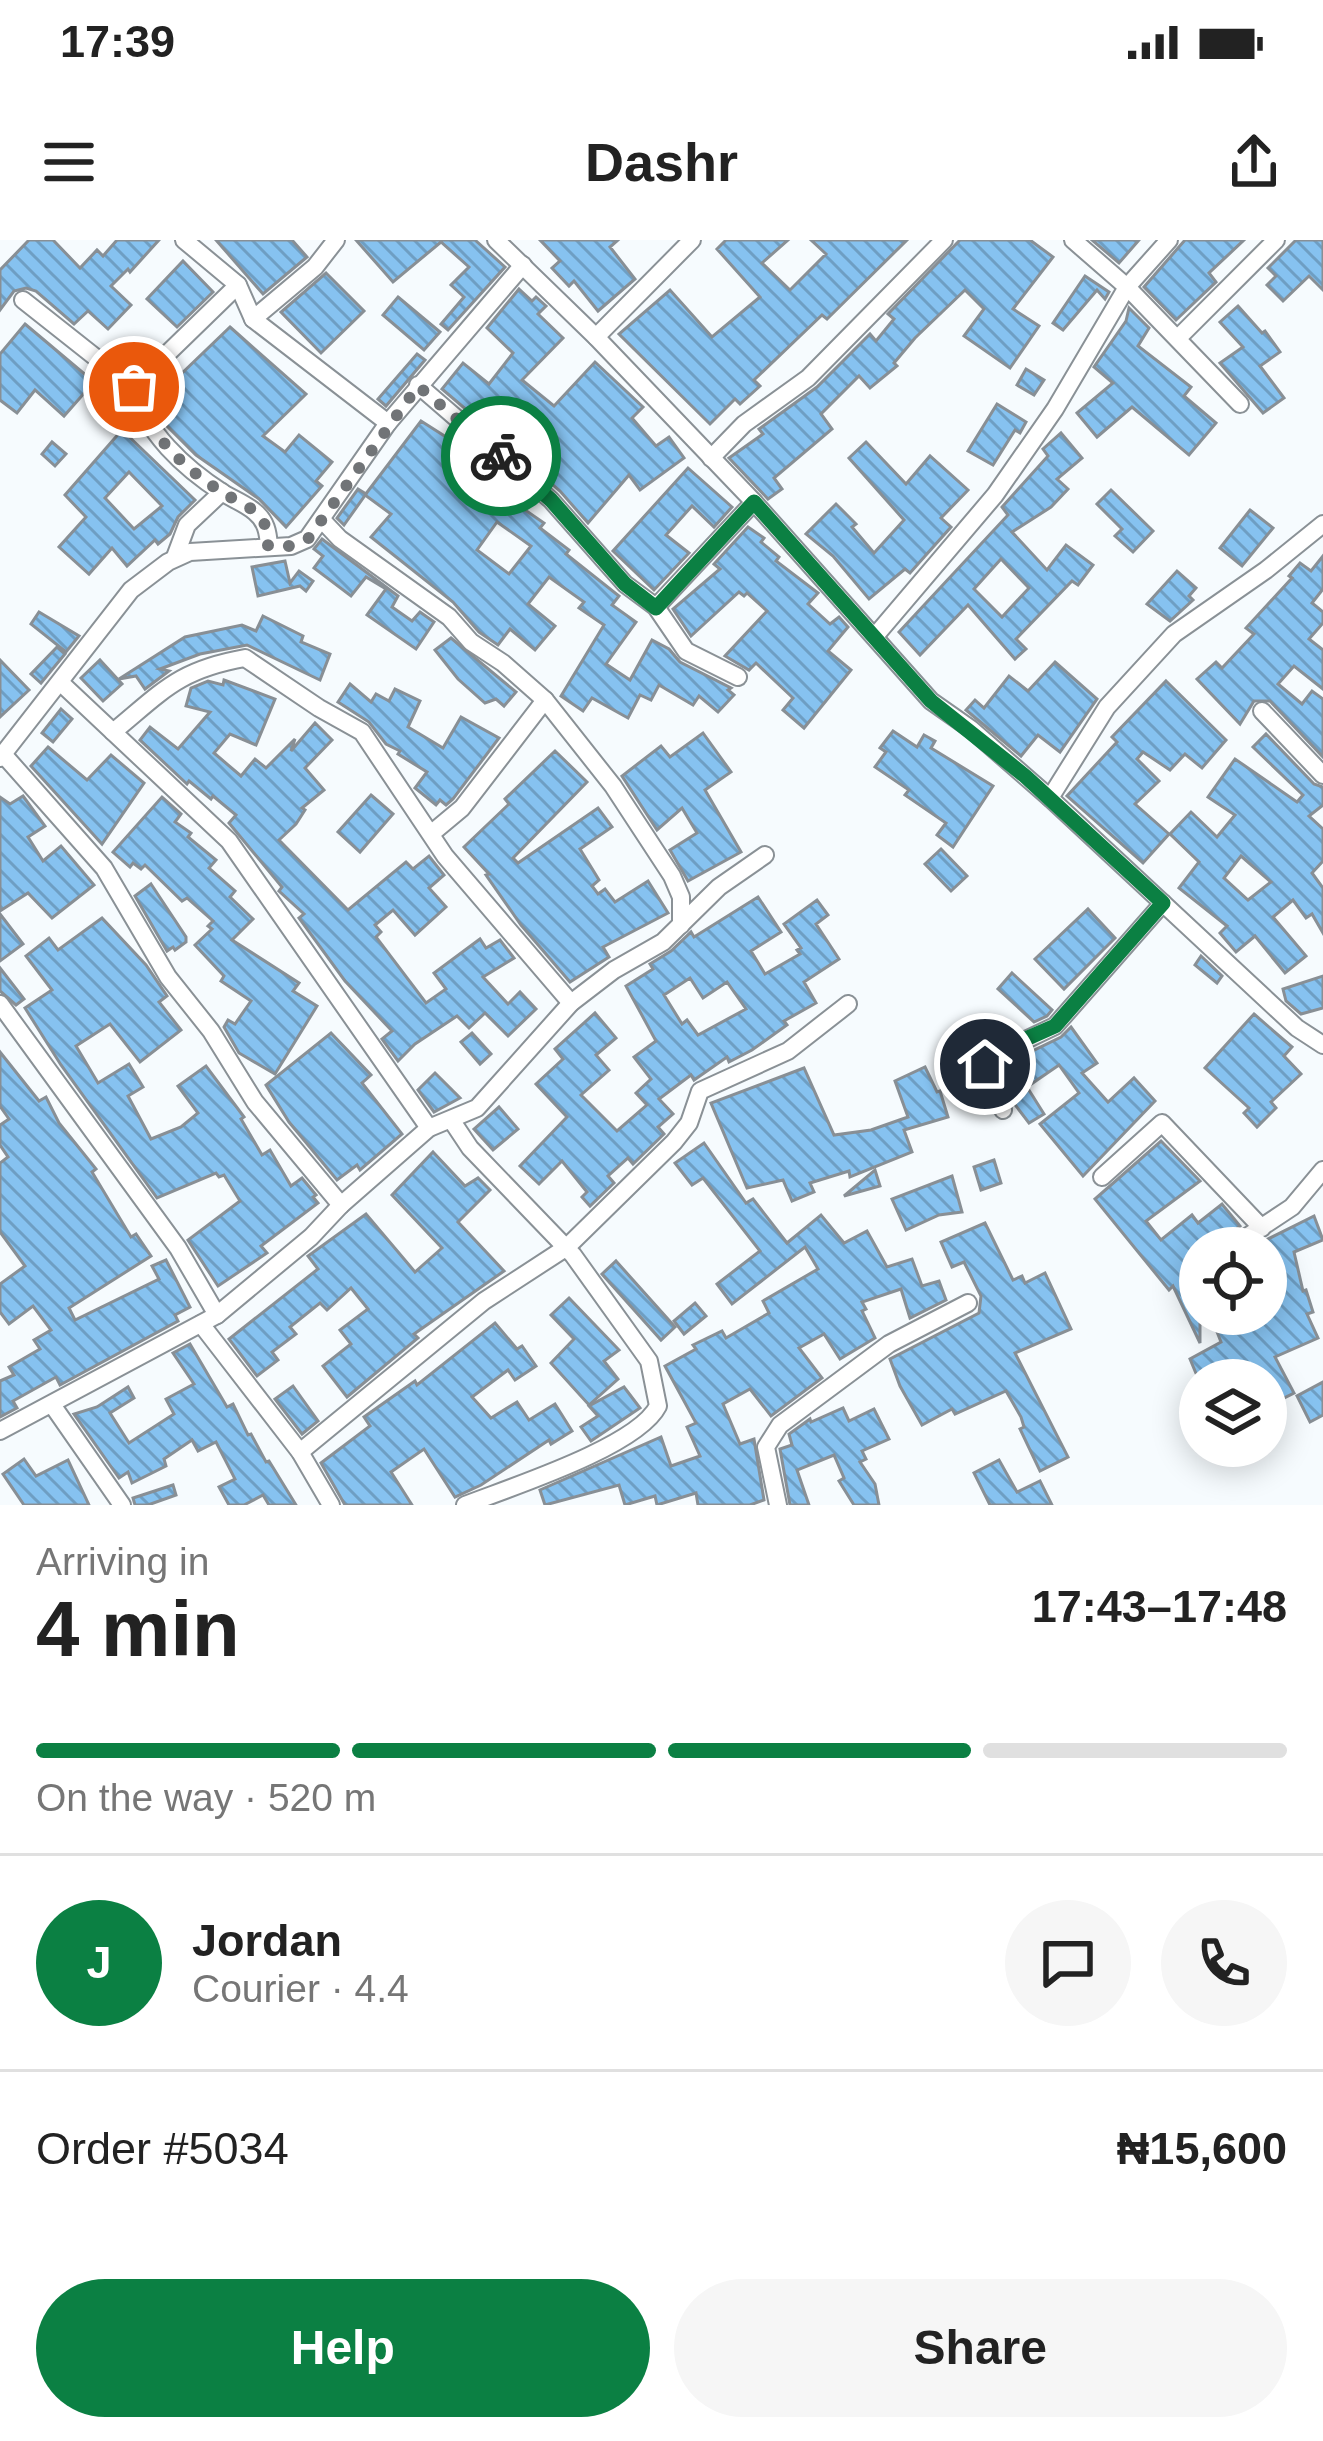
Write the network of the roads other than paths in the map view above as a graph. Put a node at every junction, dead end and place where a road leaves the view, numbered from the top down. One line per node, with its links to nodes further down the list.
1 (184, 240): 10 (street)
2 (336, 240): 13 (street)
3 (496, 240): 9 (street)
4 (944, 240): 20 (street)
5 (1073, 240): 11 (street)
6 (1169, 240): 11 (street)
7 (1276, 240): 15 (street)
8 (688, 241): 14 (street)
9 (523, 265): 14 (street); 16 (street)
10 (238, 285): 13 (street); 17 (street)
11 (1126, 287): 15 (street); 28 (street)
12 (23, 300): 17 (street)
13 (253, 319): 19 (street)
14 (596, 337): 20 (street)
15 (1178, 338): 18 (street)
16 (418, 386): 19 (street); 27 (street)
17 (134, 387): 21 (street)
18 (1240, 404)
19 (388, 423): 23 (street)
20 (711, 458): 22 (street)
21 (222, 492): 25 (street); 26 (street)
22 (754, 502): 27 (street); 28 (street)
23 (323, 521): 25 (street); 31 (street)
24 (1323, 524): 36 (street)
25 (268, 546): 26 (street)
26 (175, 557): 30 (street)
27 (656, 608): 29 (street)
28 (876, 635): 36 (street)
29 (738, 677)
30 (61, 683): 33 (street); 34 (street)
31 (545, 700): 37 (street); 40 (street)
32 (1262, 711): 35 (street)
33 (112, 732): 37 (street); 47 (street)
34 (1, 756): 50 (street)
35 (1323, 776)
36 (1051, 798): 39 (street)
37 (432, 833): 41 (street)
38 (765, 855): 40 (street)
39 (1163, 903): 44 (street); 45 (street)
40 (681, 926): 41 (street)
41 (571, 1003): 46 (street)
42 (0, 1004): 55 (street)
43 (848, 1004): 53 (street)
44 (1323, 1045)
45 (1003, 1110)
46 (452, 1121): 47 (street); 53 (street)
47 (429, 1128): 50 (street)
48 (1323, 1170): 52 (street)
49 (1102, 1177): 51 (street)
50 (341, 1204): 55 (street)
51 (1261, 1227)
52 (1263, 1227)
53 (567, 1247): 58 (street); 61 (street)
54 (968, 1303): 62 (street)
55 (209, 1320): 56 (street); 58 (street)
56 (53, 1406): 57 (street); 59 (street)
57 (0, 1431)
58 (301, 1452): 60 (street)
59 (122, 1505)
60 (331, 1505)
61 (466, 1505)
62 (778, 1505)

